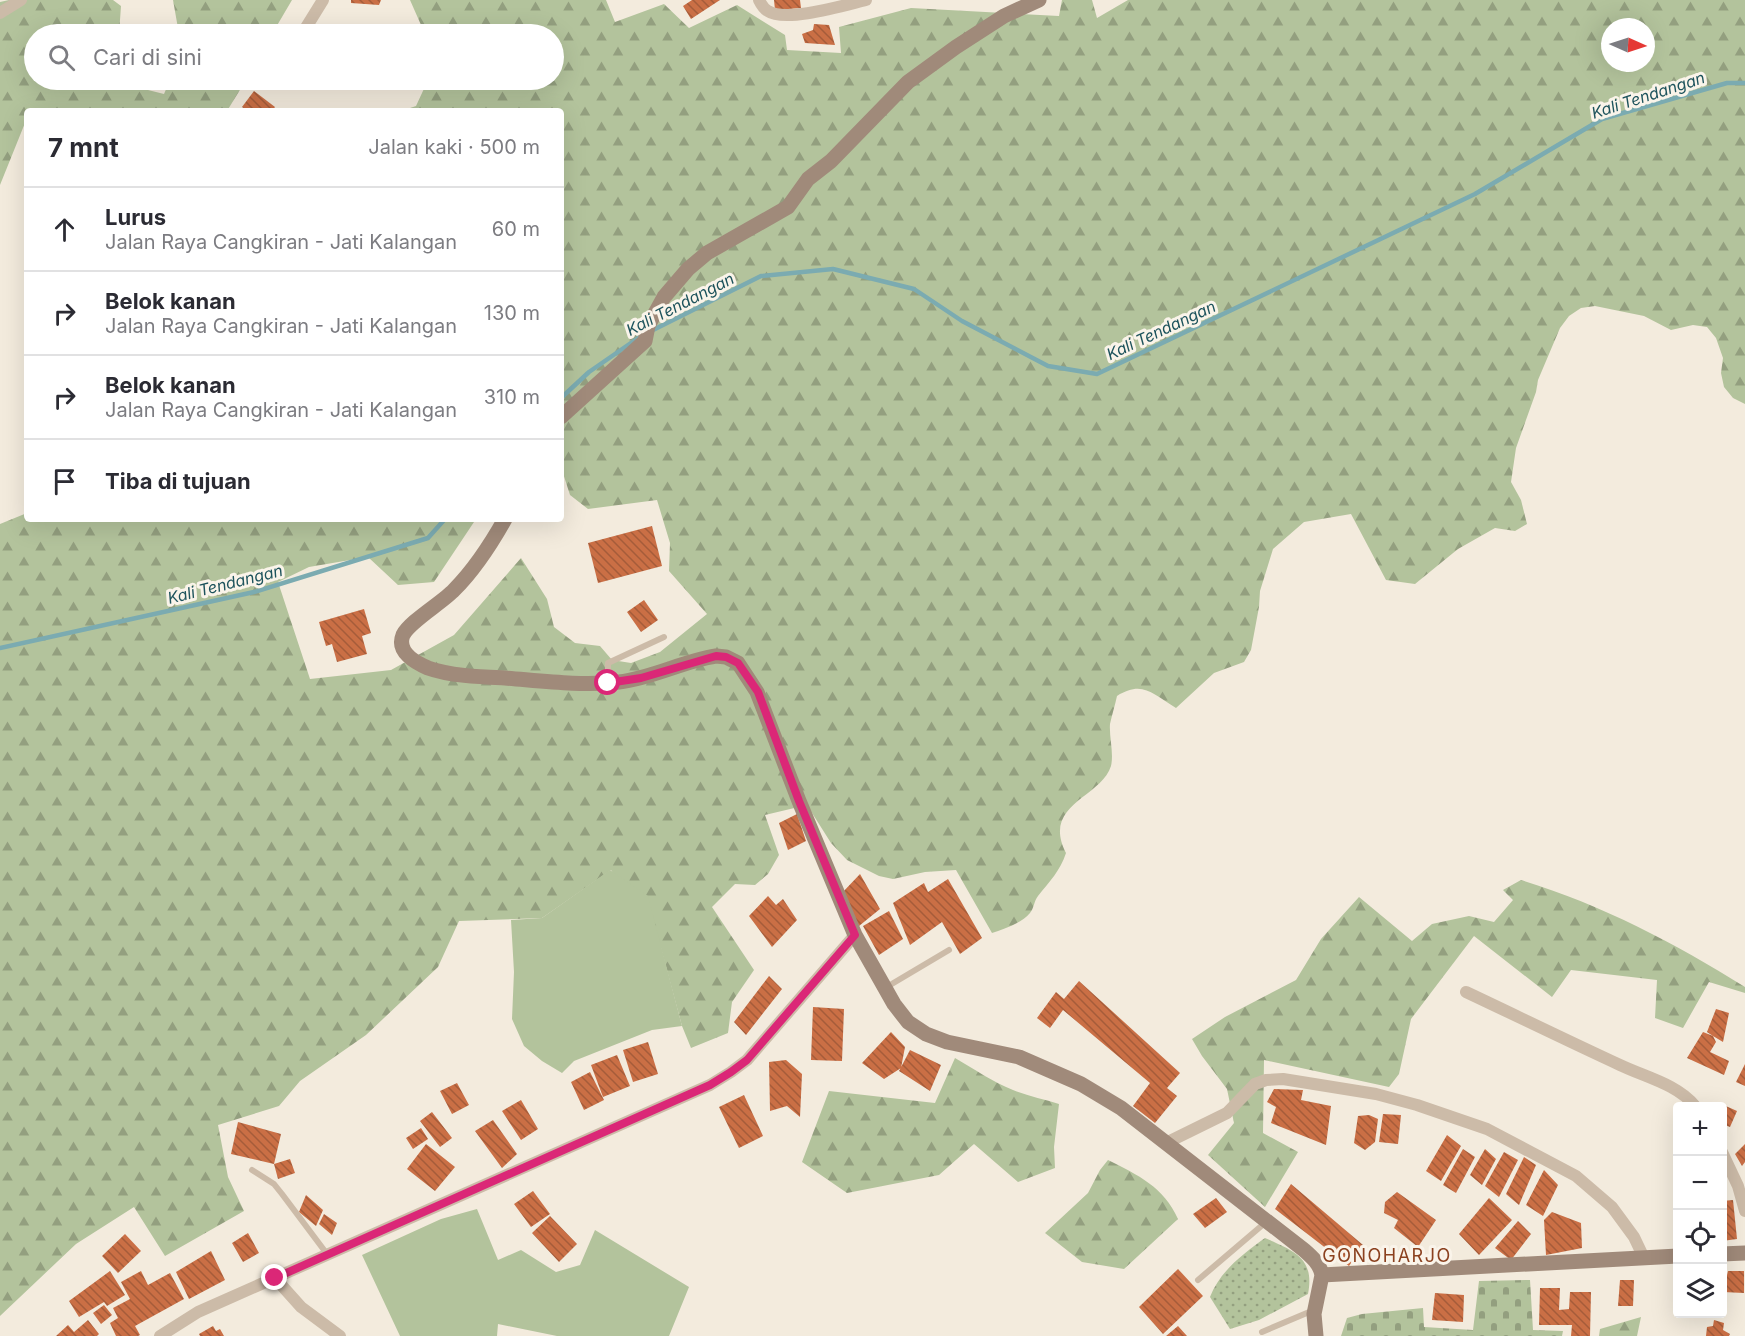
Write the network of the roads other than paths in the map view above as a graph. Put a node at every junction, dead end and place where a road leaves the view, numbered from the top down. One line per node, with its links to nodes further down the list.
1 (21, 0): 6 (street)
2 (323, 0): 7 (street)
3 (759, 0): 4 (street)
4 (866, 0)
5 (1039, 0): 8 (street)
6 (0, 14)
7 (308, 24)
8 (564, 414)
9 (503, 522): 11 (street)
10 (664, 637): 11 (lane)
11 (608, 683): 12 (street)
12 (855, 935): 14 (street); 23 (street)
13 (949, 950): 14 (lane)
14 (885, 988): 17 (street)
15 (1466, 992): 16 (street)
16 (1692, 1102)
17 (1166, 1143): 21 (street); 26 (street)
18 (1724, 1156): 20 (street)
19 (252, 1170): 23 (lane)
20 (1745, 1211)
21 (1267, 1221): 27 (street); 29 (lane)
22 (1745, 1253): 24 (street)
23 (327, 1254): 28 (street)
24 (1727, 1254)
25 (1673, 1256): 26 (street)
26 (1644, 1258): 27 (street)
27 (1322, 1275): 30 (street)
28 (275, 1278): 32 (street); 33 (street)
29 (1198, 1280)
30 (1315, 1309): 31 (lane); 34 (street)
31 (1262, 1332)
32 (160, 1336)
33 (340, 1336)
34 (1316, 1336)

